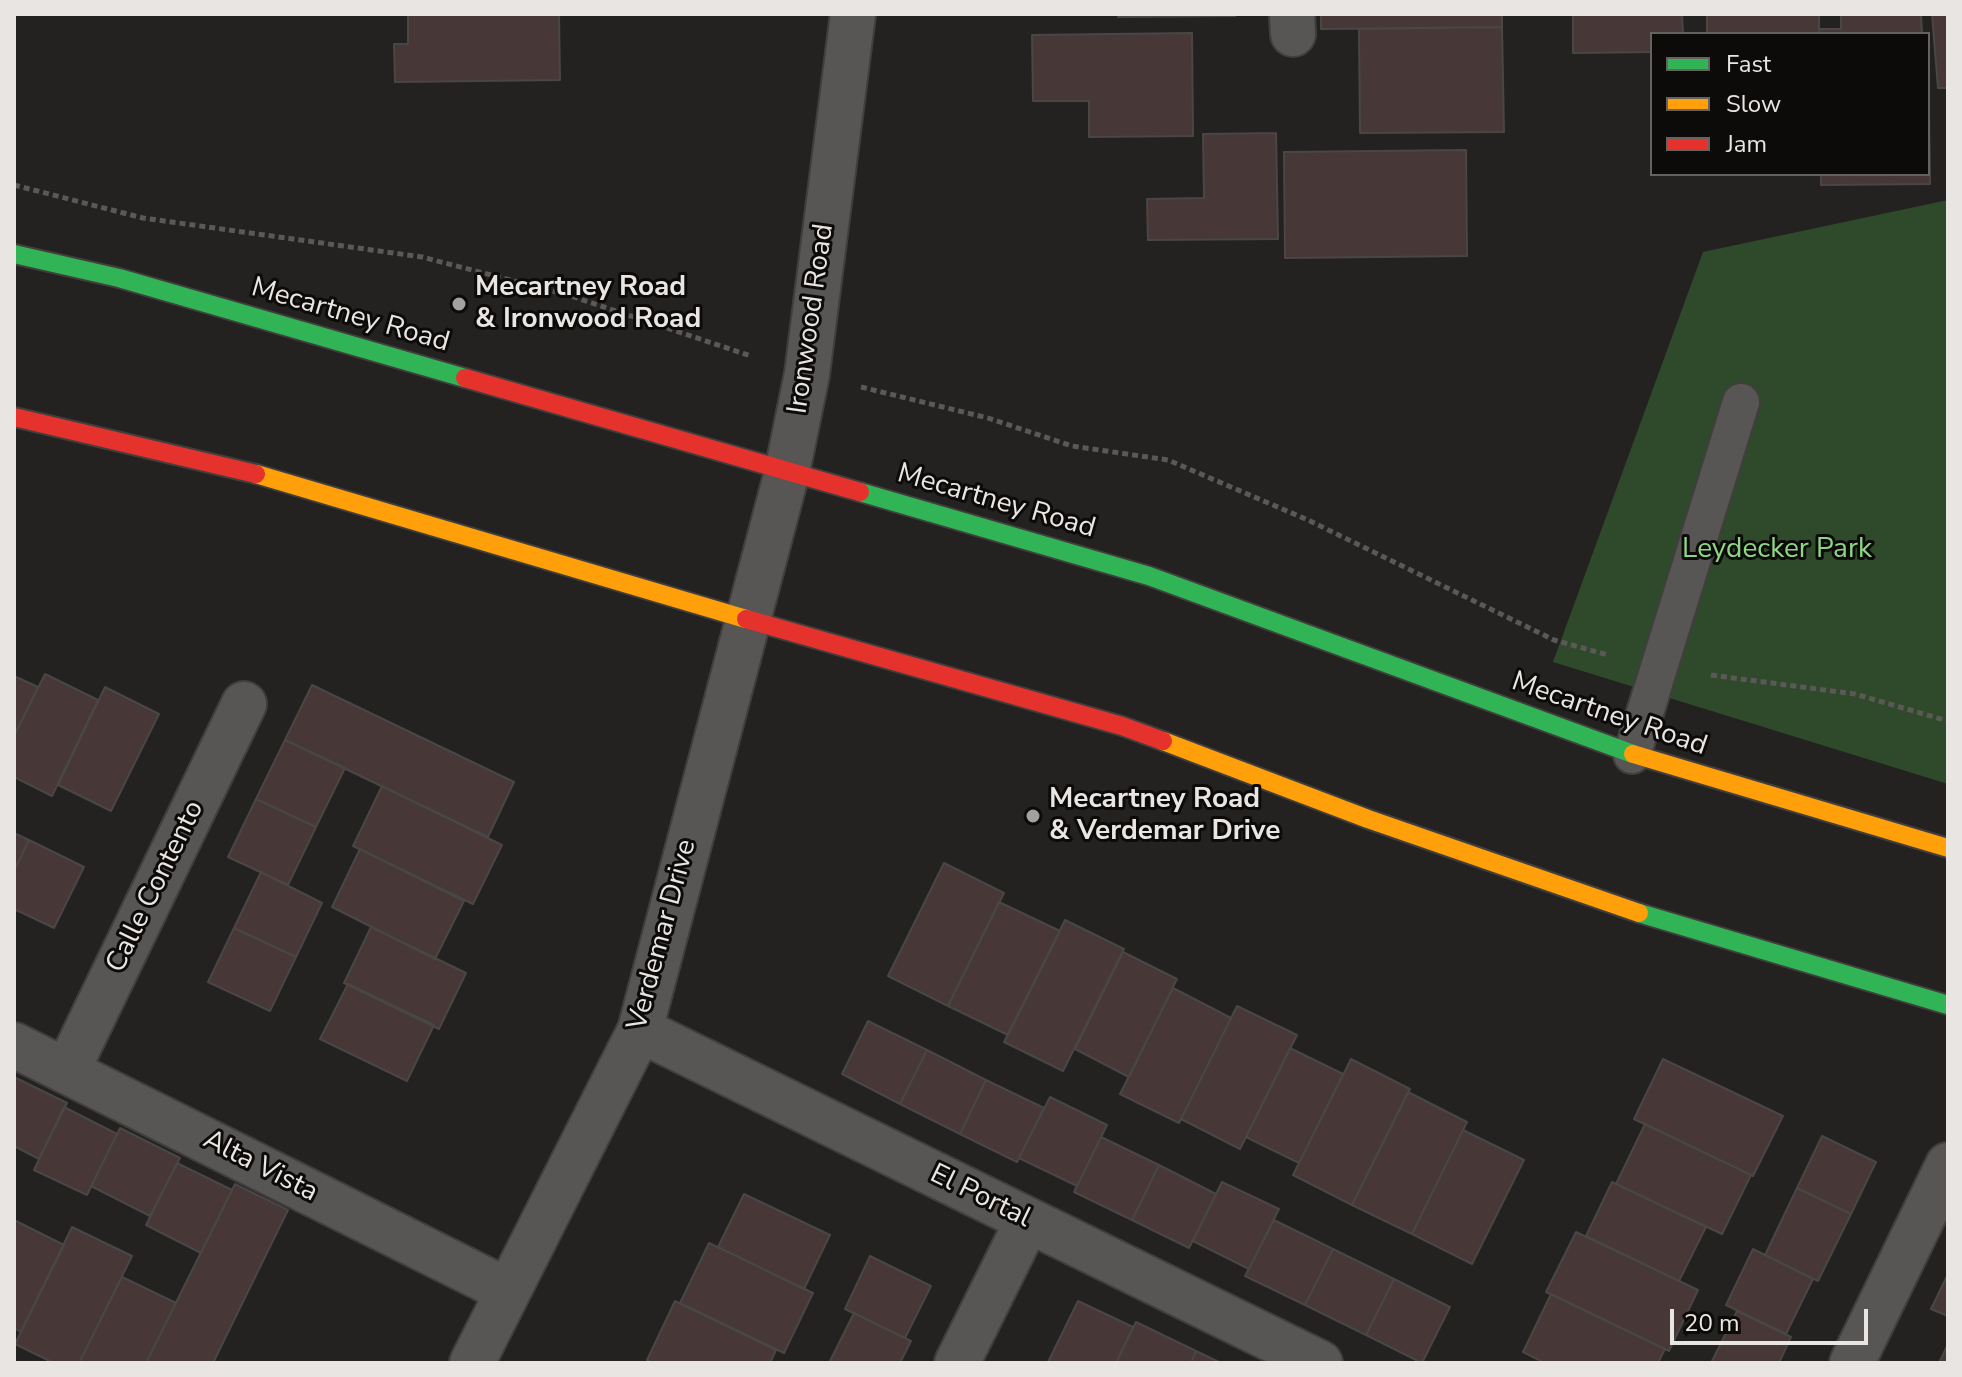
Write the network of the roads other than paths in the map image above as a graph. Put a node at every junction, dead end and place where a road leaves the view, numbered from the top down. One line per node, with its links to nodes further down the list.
1 (853, 14): 5 (street, Ironwood Road)
2 (14, 254): 5 (main road, Mecartney Road)
3 (1741, 402): 8 (lane)
4 (14, 417): 6 (main road)
5 (787, 472): 6 (street, Ironwood Road); 8 (main road, Mecartney Road)
6 (746, 619): 10 (main road); 11 (street, Verdemar Drive)
7 (244, 704): 13 (street, Calle Contento)
8 (1632, 755): 9 (main road, Mecartney Road)
9 (1948, 848)
10 (1948, 1005)
11 (640, 1030): 15 (street, El Portal); 16 (street, Verdemar Drive)
12 (14, 1045): 13 (street, Alta Vista)
13 (67, 1071): 16 (street, Alta Vista)
14 (1948, 1165): 20 (street)
15 (1028, 1220): 18 (street); 19 (street, El Portal)
16 (506, 1290): 17 (street, Verdemar Drive)
17 (472, 1363)
18 (957, 1363)
19 (1320, 1363)
20 (1852, 1363)

